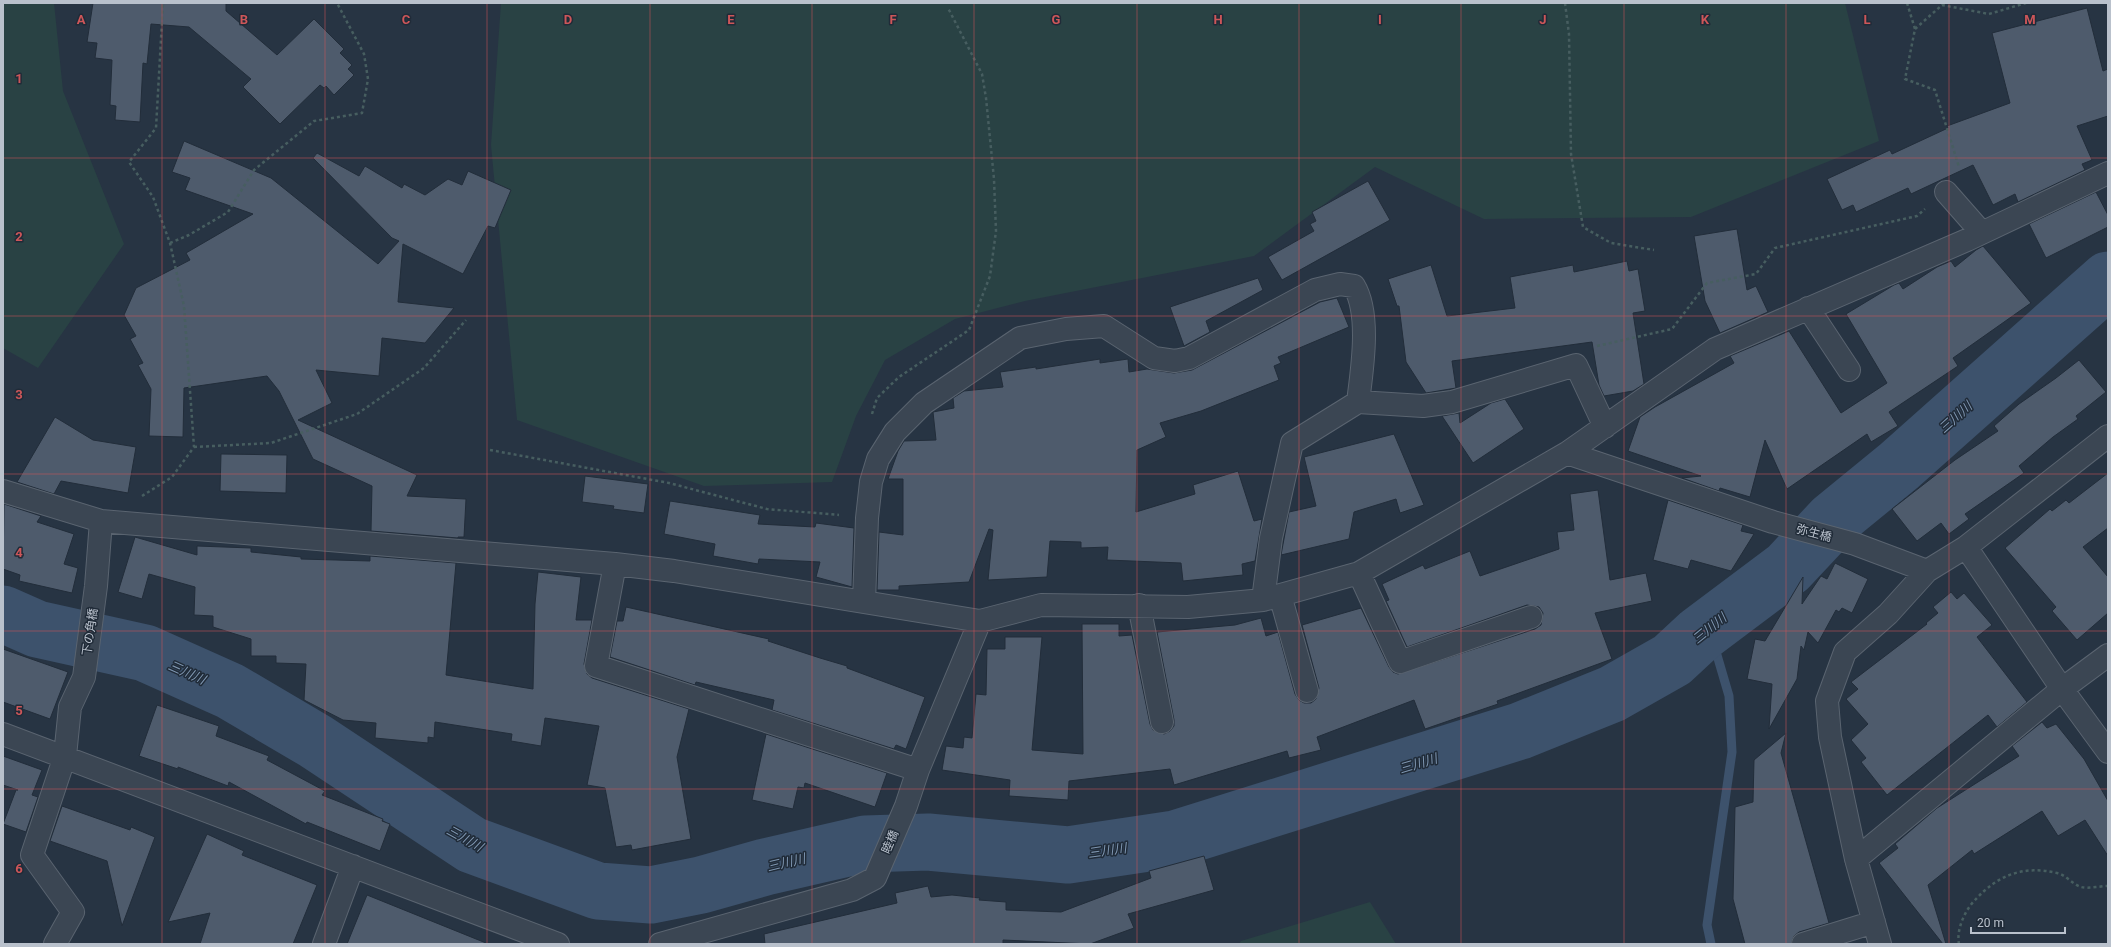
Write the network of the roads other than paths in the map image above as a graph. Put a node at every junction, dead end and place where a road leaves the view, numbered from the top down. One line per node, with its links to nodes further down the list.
1 (2108, 173): 3 (street)
2 (1946, 192): 3 (street)
3 (1982, 233): 4 (street)
4 (1808, 308): 5 (street); 7 (street)
5 (1849, 370)
6 (1358, 402): 7 (street); 16 (street); 17 (street)
7 (1605, 427): 9 (street)
8 (2108, 436): 12 (street)
9 (1567, 453): 14 (street, 弥生橋); 15 (street)
10 (3, 491): 11 (street)
11 (101, 521): 13 (street); 27 (street, 下の角橋)
12 (1966, 547): 14 (street); 22 (street)
13 (615, 564): 17 (street); 28 (street)
14 (1927, 571): 29 (street)
15 (1359, 573): 16 (street); 19 (street)
16 (1271, 598): 18 (street); 23 (street)
17 (864, 602): 20 (street)
18 (1140, 605): 20 (street); 24 (street)
19 (1531, 617)
20 (980, 621): 28 (street, 睦橋)
21 (2108, 655): 22 (street)
22 (2062, 689): 26 (street); 29 (street)
23 (1307, 691)
24 (1162, 722)
25 (3, 734): 27 (street)
26 (2108, 752)
27 (65, 756): 30 (street); 32 (street, 下の角橋)
28 (918, 770): 35 (street, 睦橋)
29 (1856, 859): 31 (street)
30 (353, 866): 33 (street); 34 (street)
31 (1874, 922): 36 (street); 37 (street)
32 (55, 944)
33 (324, 944)
34 (558, 944)
35 (660, 944)
36 (1803, 944)
37 (1880, 944)

